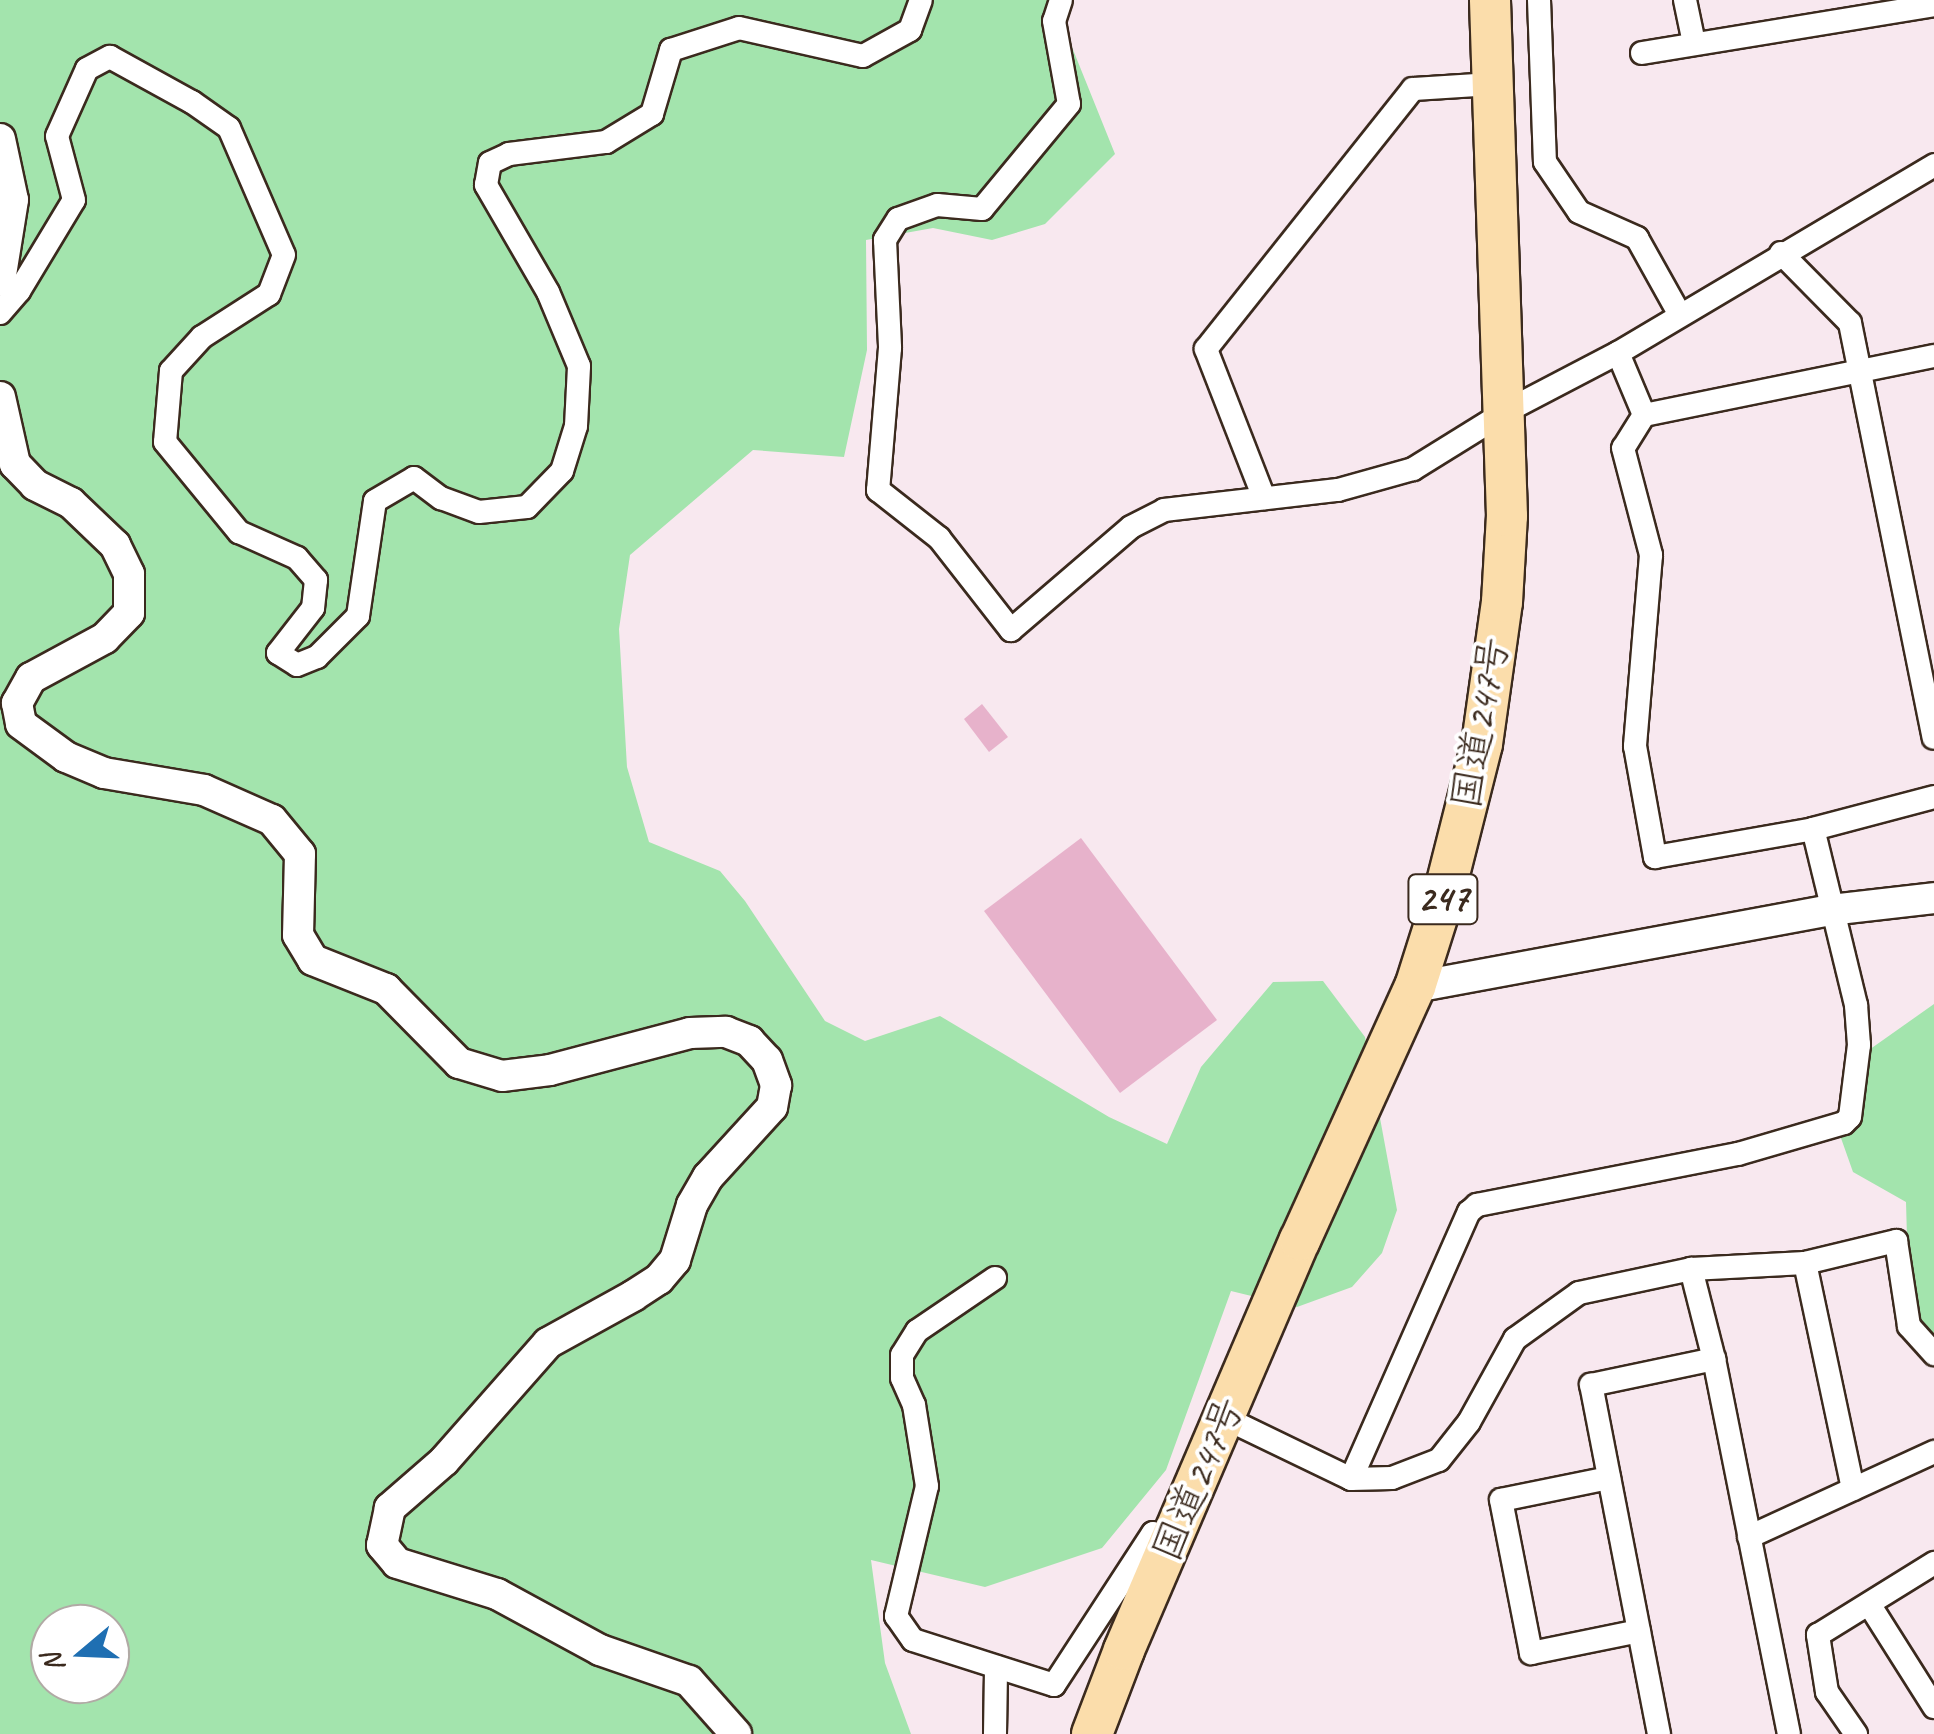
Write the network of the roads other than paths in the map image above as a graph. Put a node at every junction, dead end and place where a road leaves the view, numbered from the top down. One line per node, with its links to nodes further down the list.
1 (921, 0): 14 (street)
2 (1061, 0): 22 (street)
3 (1490, 0): 9 (highway, 国道247号 / 247)
4 (1539, 0): 15 (street)
5 (1685, 0): 7 (street)
6 (1934, 5): 7 (street)
7 (1694, 44): 8 (street)
8 (1642, 53)
9 (1494, 84): 20 (highway, 国道247号 / 247); 22 (street)
10 (0, 139): 13 (street)
11 (1934, 165): 12 (street)
12 (1781, 253): 15 (street); 18 (street)
13 (0, 281)
14 (0, 313)
15 (1680, 314): 16 (street)
16 (1618, 353): 20 (street); 21 (street)
17 (1934, 356): 18 (street)
18 (1861, 371): 21 (street); 23 (street)
19 (0, 397): 46 (street)
20 (1505, 412): 22 (street); 28 (highway, 国道247号 / 247)
21 (1644, 415): 25 (street)
22 (1264, 498)
23 (1934, 738)
24 (1934, 797): 25 (street)
25 (1814, 829): 27 (street)
26 (1931, 898): 27 (street)
27 (1831, 910): 28 (street); 37 (street)
28 (1415, 987): 34 (highway, 国道247号 / 247)
29 (1805, 1263): 30 (street); 32 (street); 38 (street)
30 (1691, 1269): 33 (street); 37 (street)
31 (995, 1278): 44 (street)
32 (1934, 1354)
33 (1714, 1359): 36 (street); 39 (street)
34 (1224, 1418): 37 (street); 40 (highway, 国道247号 / 247)
35 (1934, 1452): 38 (street)
36 (1609, 1478): 43 (street); 43 (street)
37 (1351, 1479)
38 (1852, 1489): 39 (street)
39 (1749, 1537): 50 (street)
40 (1172, 1540): 44 (street); 48 (highway, 国道247号 / 247)
41 (1934, 1563): 42 (street)
42 (1869, 1604): 45 (street); 51 (street)
43 (1639, 1631): 49 (street)
44 (996, 1667): 47 (street)
45 (1934, 1707)
46 (736, 1734)
47 (995, 1734)
48 (1092, 1734)
49 (1659, 1734)
50 (1790, 1734)
51 (1856, 1734)

